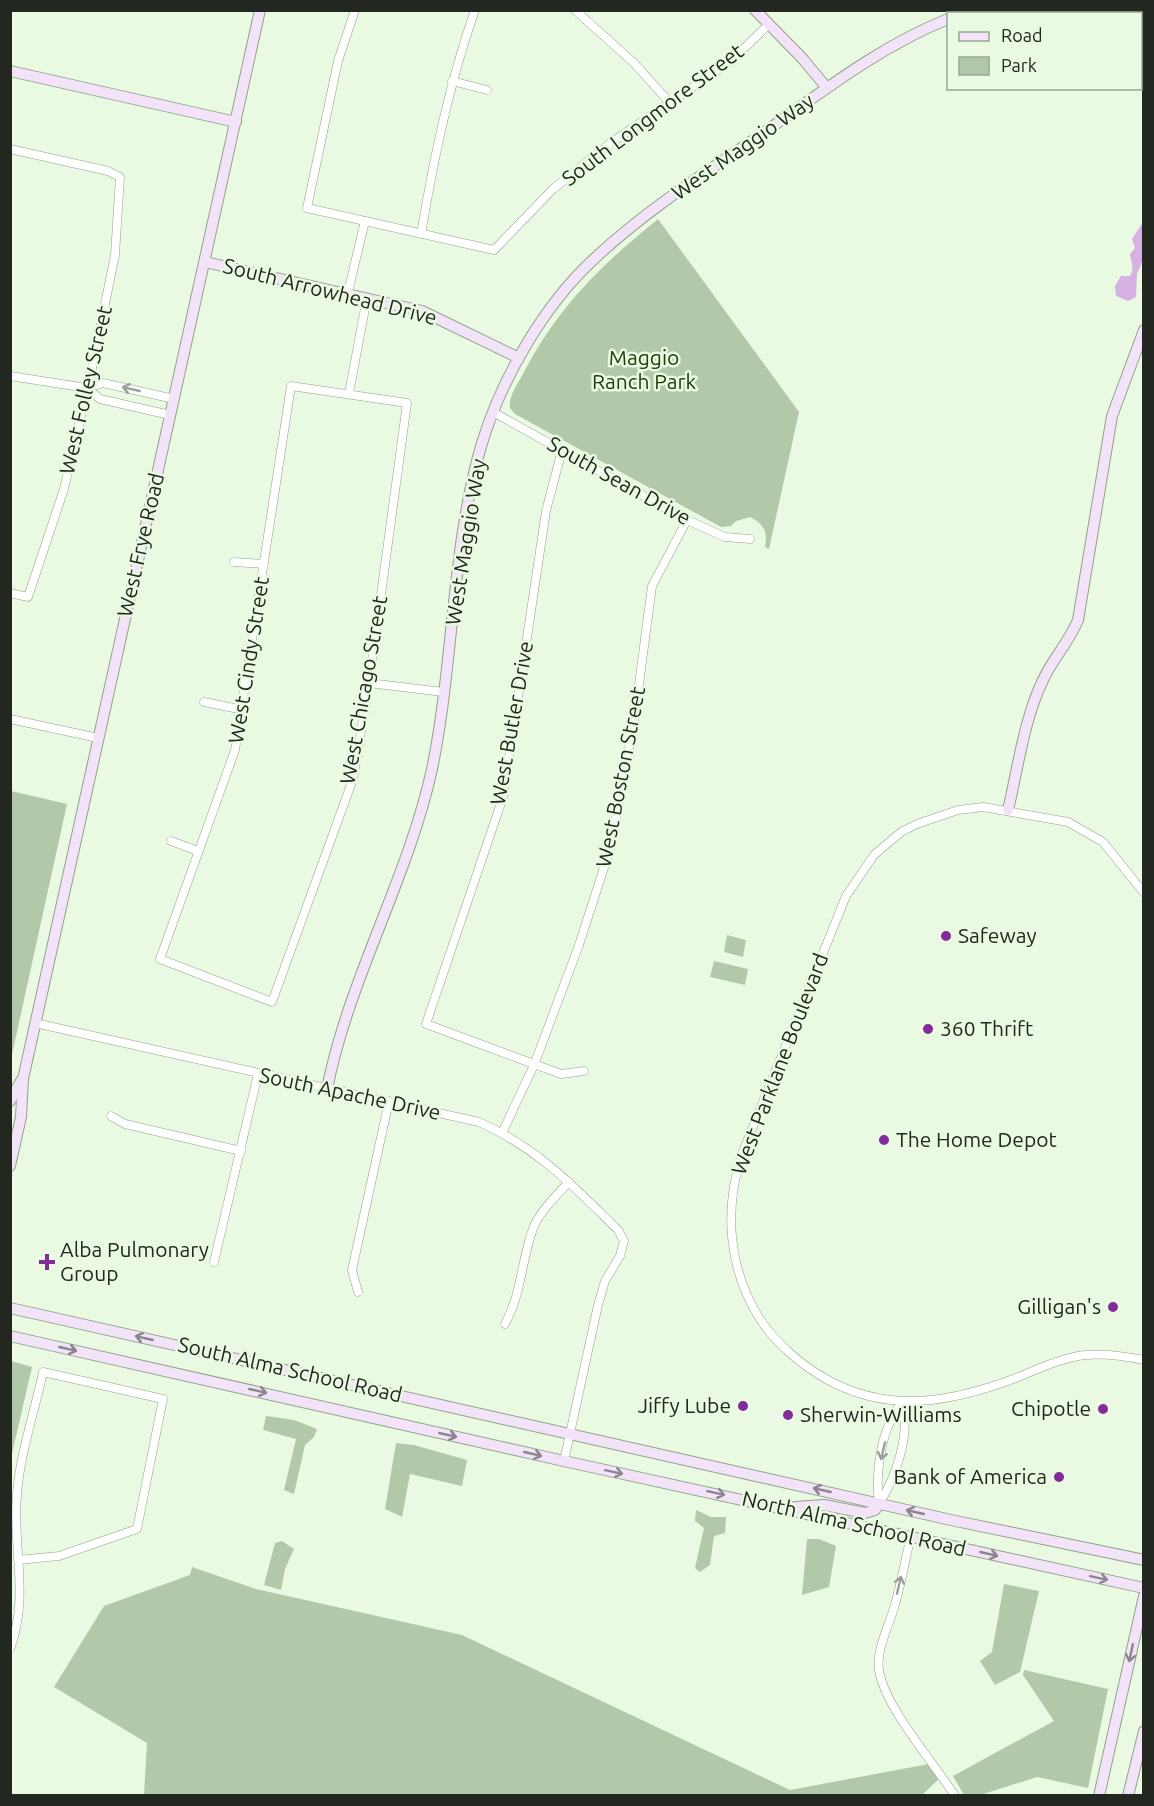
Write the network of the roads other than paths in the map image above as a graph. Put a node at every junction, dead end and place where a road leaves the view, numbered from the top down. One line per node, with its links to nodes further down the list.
1 (260, 10): 13 (street, West Frye Road)
2 (355, 10): 15 (street, South Longmore Street)
3 (475, 10): 9 (street)
4 (575, 10): 12 (street)
5 (755, 10): 7 (street)
6 (947, 19): 10 (street, West Maggio Way)
7 (770, 24): 10 (street); 12 (street, South Longmore Street)
8 (10, 71): 13 (street)
9 (452, 81): 11 (street); 16 (street)
10 (827, 88): 21 (street, West Maggio Way)
11 (487, 90)
12 (670, 103): 16 (street, South Longmore Street)
13 (236, 122): 17 (street, West Frye Road)
14 (10, 149): 23 (street, West Folley Street)
15 (365, 221): 16 (street, South Longmore Street); 18 (street)
16 (421, 234)
17 (205, 262): 18 (street, South Arrowhead Drive); 25 (street, West Frye Road)
18 (348, 292): 19 (street, South Arrowhead Drive)
19 (367, 298): 21 (street, South Arrowhead Drive); 24 (street)
20 (1143, 330): 40 (street)
21 (519, 358): 26 (street, West Maggio Way)
22 (10, 376): 23 (street)
23 (87, 388): 25 (street, one-way to 23); 27 (street); 33 (street, West Folley Street)
24 (349, 393): 32 (street, West Cindy Street); 34 (street, West Chicago Street)
25 (174, 399): 27 (street, West Frye Road)
26 (493, 411): 28 (street, South Sean Drive); 35 (street, West Maggio Way)
27 (170, 415): 39 (street, West Frye Road)
28 (562, 450): 29 (street, South Sean Drive); 46 (street, West Butler Drive)
29 (687, 520): 30 (street, South Sean Drive); 46 (street, West Boston Street)
30 (750, 539)
31 (234, 562): 32 (street)
32 (264, 564): 37 (street, West Cindy Street)
33 (10, 593)
34 (369, 683): 35 (street); 44 (street, West Chicago Street)
35 (443, 692): 50 (street, West Maggio Way)
36 (204, 702): 37 (street)
37 (243, 710): 42 (street, West Cindy Street)
38 (10, 719): 39 (street)
39 (98, 738): 45 (street, West Frye Road)
40 (1008, 810): 43 (street, West Parklane Boulevard); 64 (street, West Parklane Boulevard)
41 (171, 841): 42 (street)
42 (198, 851): 44 (street, West Cindy Street)
43 (1143, 893)
44 (160, 959)
45 (35, 1023): 48 (street, South Apache Drive); 49 (street, West Frye Road)
46 (534, 1065): 47 (street); 54 (street, West Boston Street)
47 (584, 1071)
48 (258, 1074): 50 (street, South Apache Drive); 55 (street)
49 (23, 1078): 51 (street, West Frye Road); 56 (street, West Frye Road)
50 (327, 1089): 52 (street, South Apache Drive)
51 (10, 1101)
52 (389, 1101): 54 (street, South Apache Drive); 59 (street)
53 (111, 1116): 55 (street)
54 (502, 1133): 57 (street, South Apache Drive)
55 (241, 1151): 58 (street)
56 (10, 1166)
57 (569, 1182): 61 (street); 65 (street, South Apache Drive)
58 (214, 1262)
59 (358, 1292)
60 (10, 1308): 65 (street, South Alma School Road, one-way to 60)
61 (505, 1324)
62 (10, 1336): 66 (street, South Alma School Road, one-way to 66)
63 (1143, 1360): 64 (street, West Parklane Boulevard)
64 (902, 1403): 67 (street); 67 (street, one-way to 67)
65 (570, 1433): 66 (street); 67 (street, North Alma School Road, one-way to 65)
66 (564, 1461): 68 (street, North Alma School Road, one-way to 68)
67 (879, 1503): 68 (street); 71 (street, North Alma School Road, one-way to 67)
68 (783, 1508): 69 (street, North Alma School Road)
69 (911, 1536): 72 (street, North Alma School Road, one-way to 72); 76 (street, one-way to 69)
70 (18, 1560): 70 (street); 74 (street)
71 (1143, 1560)
72 (1143, 1588)
73 (1143, 1596): 77 (street, one-way to 77)
74 (10, 1649)
75 (1143, 1731): 78 (street)
76 (955, 1796)
77 (1099, 1796)
78 (1128, 1796)

